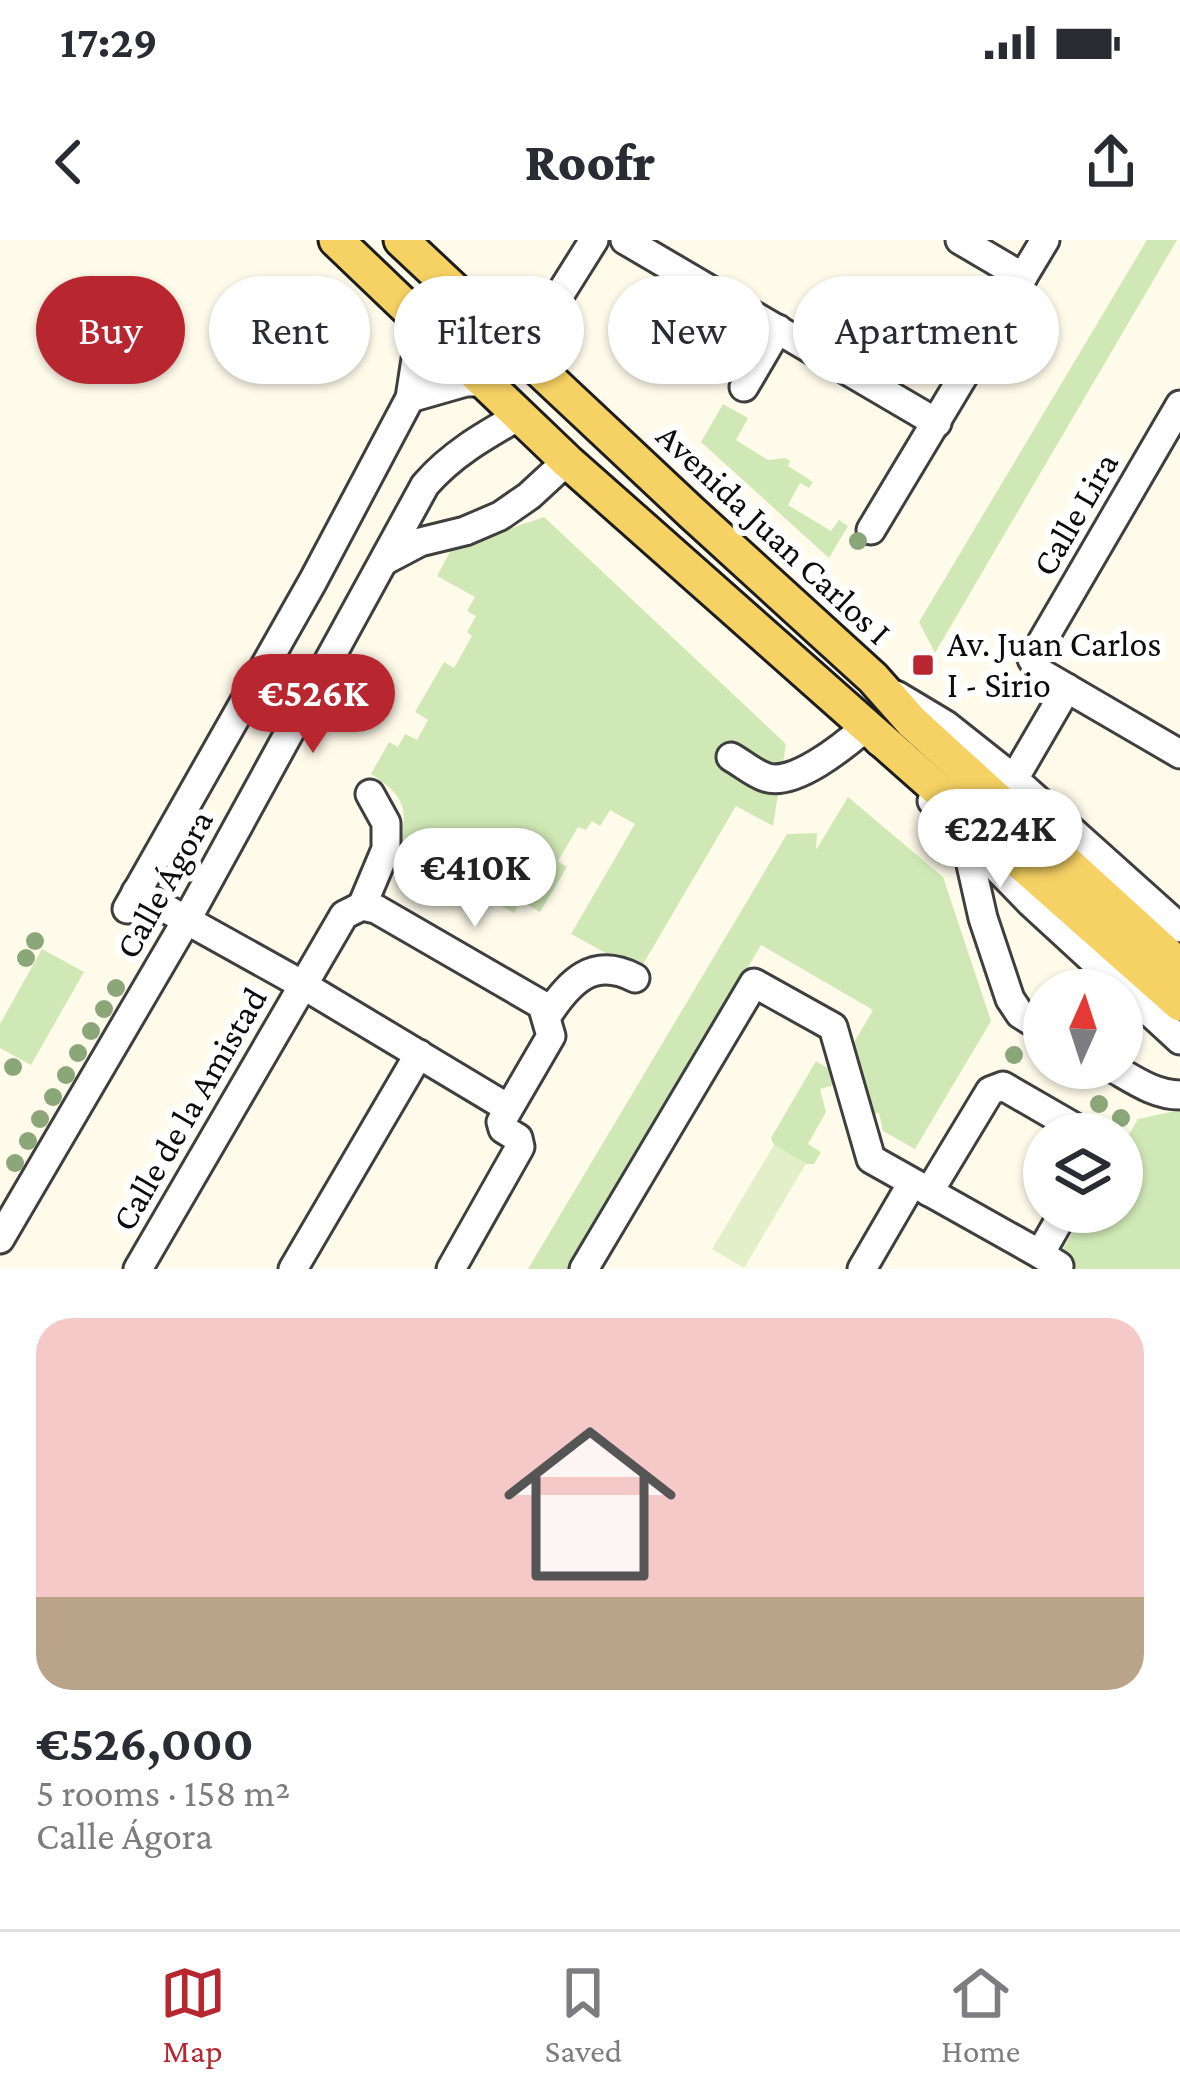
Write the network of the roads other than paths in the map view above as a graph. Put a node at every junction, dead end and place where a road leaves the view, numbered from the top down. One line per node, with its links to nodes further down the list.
1 (336, 240): 11 (main road)
2 (401, 240): 7 (main road, Avenida Juan Carlos I)
3 (595, 240): 8 (street)
4 (626, 240): 12 (street)
5 (960, 240): 9 (street)
6 (1045, 240): 10 (street)
7 (440, 276)
8 (572, 276)
9 (1021, 276)
10 (1024, 276)
11 (394, 296)
12 (778, 329): 18 (street); 22 (street)
13 (412, 384): 19 (street)
14 (459, 384): 19 (street)
15 (487, 384): 21 (main road)
16 (556, 384): 28 (main road, Avenida Juan Carlos I)
17 (960, 384): 22 (street)
18 (744, 387)
19 (410, 398): 37 (street)
20 (1180, 405): 29 (street, Calle Lira)
21 (519, 416): 23 (main road); 24 (street, Calle Ágora)
22 (937, 423): 25 (street)
23 (567, 460): 26 (street); 30 (main road)
24 (425, 485): 26 (street); 27 (street, Calle Ágora)
25 (871, 530)
26 (465, 531): 27 (street)
27 (384, 561): 37 (street, Calle Ágora)
28 (884, 688): 33 (street, Avenida Juan Carlos I); 39 (main road, Avenida Juan Carlos I)
29 (1067, 688): 31 (street); 33 (street)
30 (866, 727): 32 (street); 35 (street); 42 (main road)
31 (1178, 748)
32 (731, 757)
33 (1014, 778): 38 (street, Avenida Juan Carlos I)
34 (370, 794): 36 (street, Calle de la Amistad)
35 (965, 838): 44 (street); 45 (street)
36 (362, 906): 41 (street, Calle de la Amistad); 43 (street)
37 (187, 921): 41 (street); 53 (street, Calle Ágora)
38 (1180, 928)
39 (1180, 965)
40 (635, 978): 43 (street)
41 (303, 985): 46 (street); 55 (street, Calle de la Amistad)
42 (1180, 1004)
43 (547, 1016): 49 (street)
44 (1023, 1016)
45 (1180, 1040)
46 (419, 1054): 49 (street); 56 (street)
47 (1143, 1085): 48 (street)
48 (1180, 1095)
49 (508, 1108): 57 (street)
50 (1050, 1113): 51 (street)
51 (920, 1187): 54 (street); 58 (street); 59 (street)
52 (1059, 1233): 54 (street)
53 (0, 1239)
54 (1052, 1263)
55 (138, 1269)
56 (293, 1269)
57 (451, 1269)
58 (584, 1269)
59 (862, 1269)

